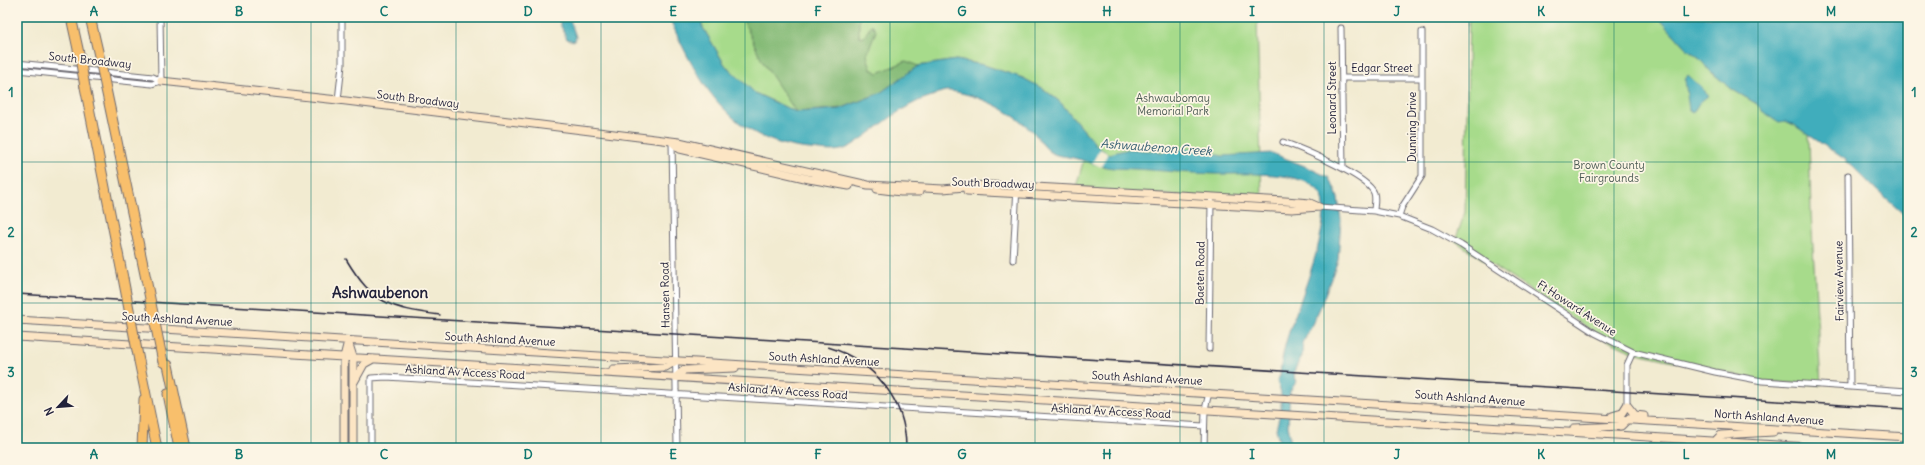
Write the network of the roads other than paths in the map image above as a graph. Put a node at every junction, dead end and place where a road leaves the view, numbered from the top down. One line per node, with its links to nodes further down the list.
1 (71, 17): 41 (highway, bridge)
2 (90, 17): 36 (highway, bridge)
3 (160, 17): 11 (street)
4 (342, 17): 12 (street)
5 (1341, 28): 9 (street, Leonard Street)
6 (1422, 32): 10 (street, Dunning Drive)
7 (17, 63): 11 (street, South Broadway)
8 (17, 70): 11 (street, South Broadway)
9 (1342, 78): 10 (street, Edgar Street); 15 (street, Leonard Street)
10 (1422, 78): 23 (street, Dunning Drive)
11 (161, 81): 12 (main road, South Broadway)
12 (338, 100): 13 (main road, South Broadway)
13 (672, 142): 17 (main road, South Broadway); 18 (main road, South Broadway); 35 (street, Hansen Road)
14 (1283, 142): 15 (street)
15 (1343, 168): 22 (street)
16 (1848, 175): 42 (street, Fairview Avenue)
17 (1017, 186): 18 (street); 19 (main road, South Broadway)
18 (1016, 195): 20 (main road, South Broadway); 24 (street)
19 (1211, 197): 20 (street, Baeten Road); 21 (main road, South Broadway)
20 (1211, 205): 21 (main road, South Broadway); 30 (street, Baeten Road)
21 (1319, 207): 22 (street, South Broadway)
22 (1374, 211): 23 (street, Ft Howard Avenue)
23 (1399, 216): 31 (street, Ft Howard Avenue)
24 (1013, 260)
25 (17, 320): 26 (main road, South Ashland Avenue)
26 (38, 321): 27 (main road); 29 (main road, South Ashland Avenue)
27 (17, 324)
28 (17, 337): 32 (main road)
29 (348, 341): 32 (main road); 33 (main road); 35 (main road, South Ashland Avenue)
30 (1209, 349)
31 (1633, 352): 42 (street, Ft Howard Avenue); 46 (street)
32 (344, 357): 33 (main road); 62 (main road)
33 (353, 357): 34 (main road); 40 (main road)
34 (373, 359): 38 (main road); 40 (main road)
35 (676, 361): 37 (main road, South Ashland Avenue); 38 (main road); 39 (street, Hansen Road)
36 (163, 362): 60 (highway); 61 (highway)
37 (751, 365): 39 (main road); 44 (main road, South Ashland Avenue)
38 (582, 371): 39 (main road)
39 (676, 377): 45 (street, Hansen Road); 47 (main road)
40 (354, 382): 63 (main road)
41 (144, 384): 58 (highway); 59 (highway)
42 (1850, 387): 43 (street, Ft Howard Avenue)
43 (1908, 391)
44 (1209, 393): 47 (street); 48 (main road, South Ashland Avenue)
45 (676, 395): 50 (street, Ashland Av Access Road); 64 (street, Ashland Av Access Road); 65 (street, Hansen Road)
46 (1629, 408): 48 (main road); 49 (main road); 51 (main road)
47 (1205, 409): 50 (street); 53 (main road)
48 (1604, 418): 49 (main road, South Ashland Avenue)
49 (1629, 419): 51 (main road, North Ashland Avenue); 53 (main road)
50 (1204, 426): 66 (street)
51 (1745, 426): 52 (main road, North Ashland Avenue)
52 (1794, 430): 55 (main road, North Ashland Avenue); 57 (main road)
53 (1562, 431): 54 (main road)
54 (1576, 432): 57 (main road); 57 (main road)
55 (1908, 437)
56 (1734, 442): 57 (main road); 67 (main road); 68 (main road)
57 (1715, 446)
58 (142, 448)
59 (157, 448)
60 (179, 448)
61 (186, 448)
62 (344, 448)
63 (353, 448)
64 (371, 448)
65 (677, 448)
66 (1204, 448)
67 (1725, 448)
68 (1827, 448)

